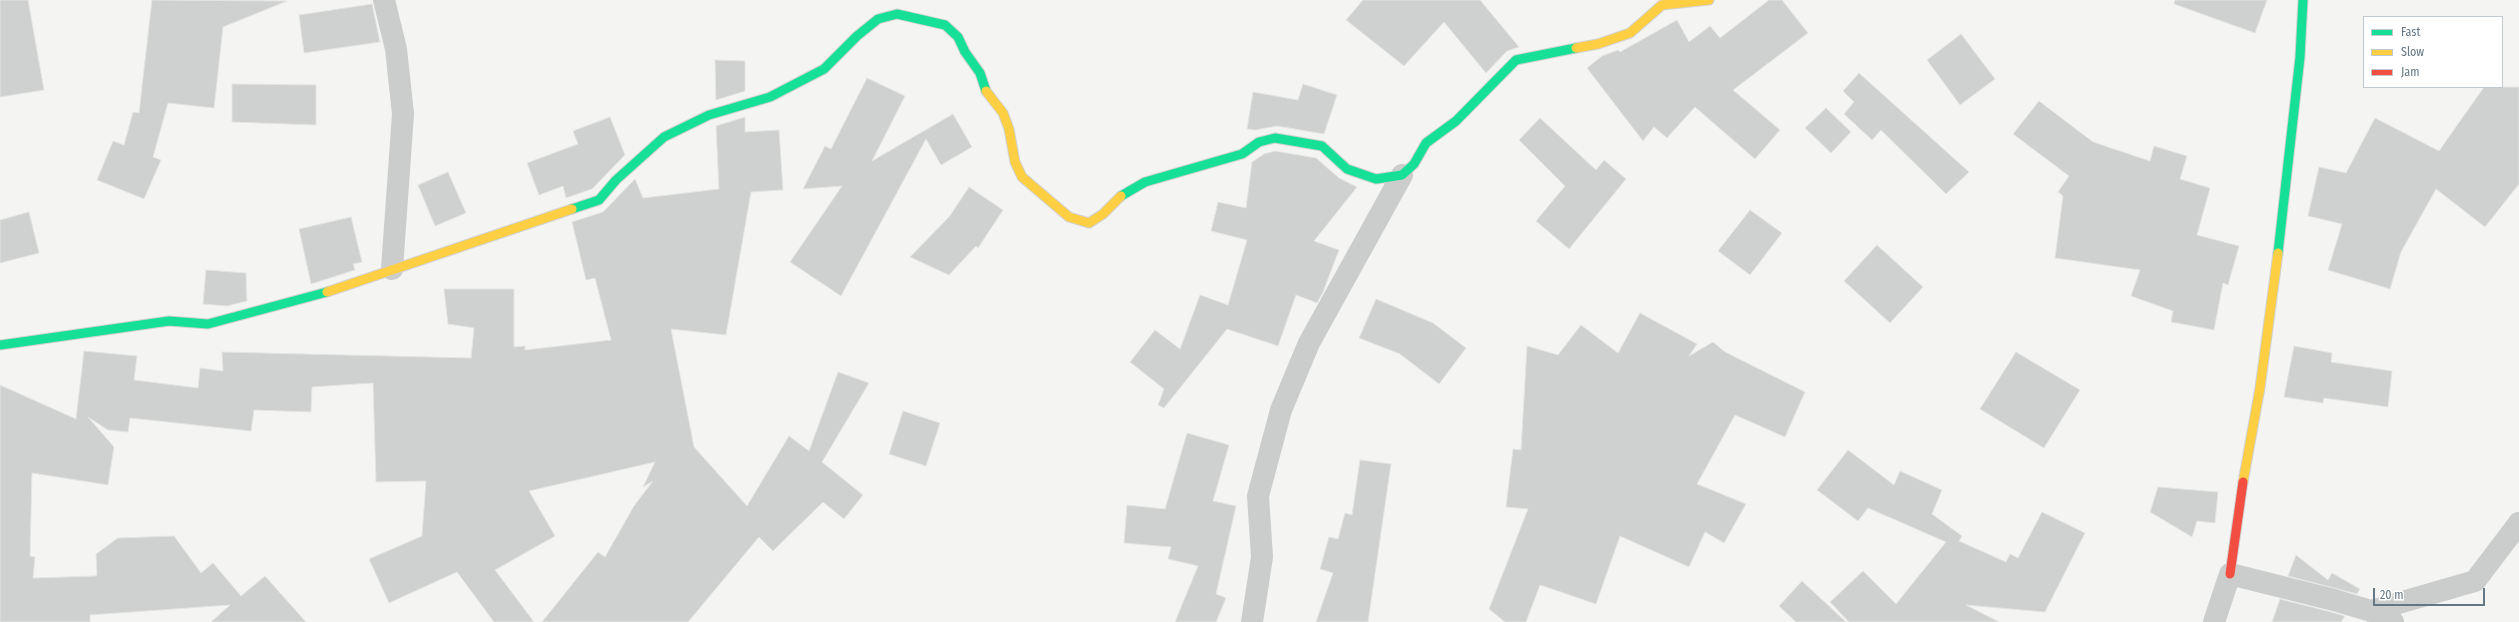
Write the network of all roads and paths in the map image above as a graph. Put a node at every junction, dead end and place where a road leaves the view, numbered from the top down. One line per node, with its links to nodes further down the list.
1 (384, 0): 5 (street)
2 (1709, 0): 4 (street)
3 (2303, 0): 8 (street)
4 (1402, 175): 5 (street); 10 (street)
5 (392, 269): 6 (street)
6 (0, 345)
7 (2519, 523): 9 (street)
8 (2230, 574): 9 (street); 11 (street)
9 (2371, 612): 12 (street)
10 (1252, 622)
11 (2214, 622)
12 (2393, 622)

